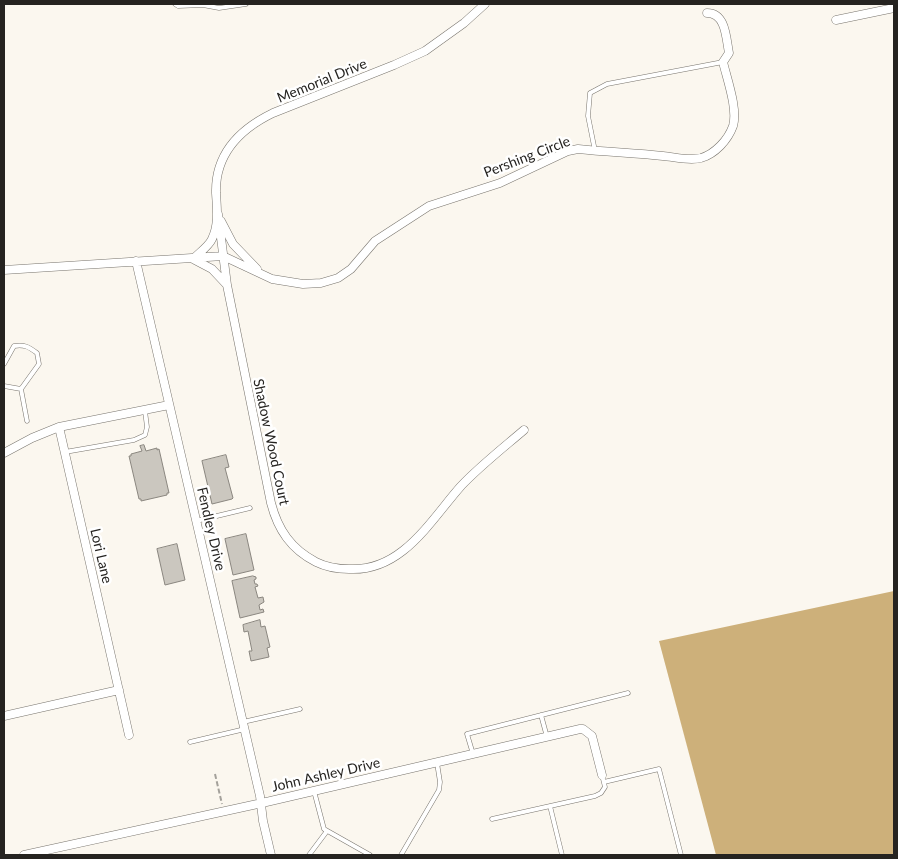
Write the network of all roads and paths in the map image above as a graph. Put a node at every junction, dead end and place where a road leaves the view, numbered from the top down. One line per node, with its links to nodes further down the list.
1 (175, 4): 2 (lane)
2 (246, 4)
3 (485, 4): 9 (street, Memorial Drive)
4 (894, 8): 6 (street)
5 (707, 13): 7 (street, Pershing Circle)
6 (836, 20)
7 (724, 62): 8 (lane); 8 (street, Pershing Circle)
8 (595, 151): 14 (street, Pershing Circle)
9 (218, 214): 10 (street); 11 (street, Memorial Drive); 14 (street, Memorial Drive)
10 (223, 256): 11 (street); 14 (street, Pershing Circle); 15 (street, Shadow Wood Court)
11 (193, 259): 12 (street); 15 (street)
12 (136, 261): 13 (street); 19 (street, Fendley Drive)
13 (4, 270)
14 (265, 276)
15 (227, 285): 23 (street, Shadow Wood Court)
16 (4, 364): 18 (lane)
17 (4, 386): 18 (lane)
18 (21, 389): 21 (lane)
19 (169, 405): 20 (street); 27 (street, Fendley Drive)
20 (144, 410): 22 (street); 24 (lane)
21 (27, 421)
22 (59, 427): 24 (street, Lori Lane); 25 (street)
23 (524, 430)
24 (64, 452): 28 (street, Lori Lane)
25 (4, 453)
26 (250, 508): 27 (lane)
27 (196, 521): 33 (street, Fendley Drive)
28 (119, 690): 32 (street); 34 (street, Lori Lane)
29 (628, 693): 31 (lane)
30 (300, 709): 33 (lane)
31 (541, 715): 35 (lane); 37 (lane)
32 (4, 716)
33 (244, 725): 36 (lane); 42 (street, Fendley Drive)
34 (129, 735)
35 (547, 737): 37 (street, John Ashley Drive); 40 (street, John Ashley Drive)
36 (190, 742)
37 (473, 754): 38 (street, John Ashley Drive)
38 (437, 762): 41 (street, John Ashley Drive); 51 (lane)
39 (215, 774): 44 (path)
40 (603, 779): 43 (lane); 53 (lane)
41 (314, 791): 42 (street, John Ashley Drive); 46 (lane)
42 (262, 803): 44 (street, John Ashley Drive); 48 (street, Fendley Drive)
43 (550, 806): 45 (lane); 52 (lane)
44 (224, 812): 47 (street, John Ashley Drive)
45 (492, 819)
46 (327, 831): 49 (lane); 50 (lane)
47 (24, 855)
48 (271, 855)
49 (310, 855)
50 (370, 855)
51 (401, 855)
52 (562, 855)
53 (681, 855)

